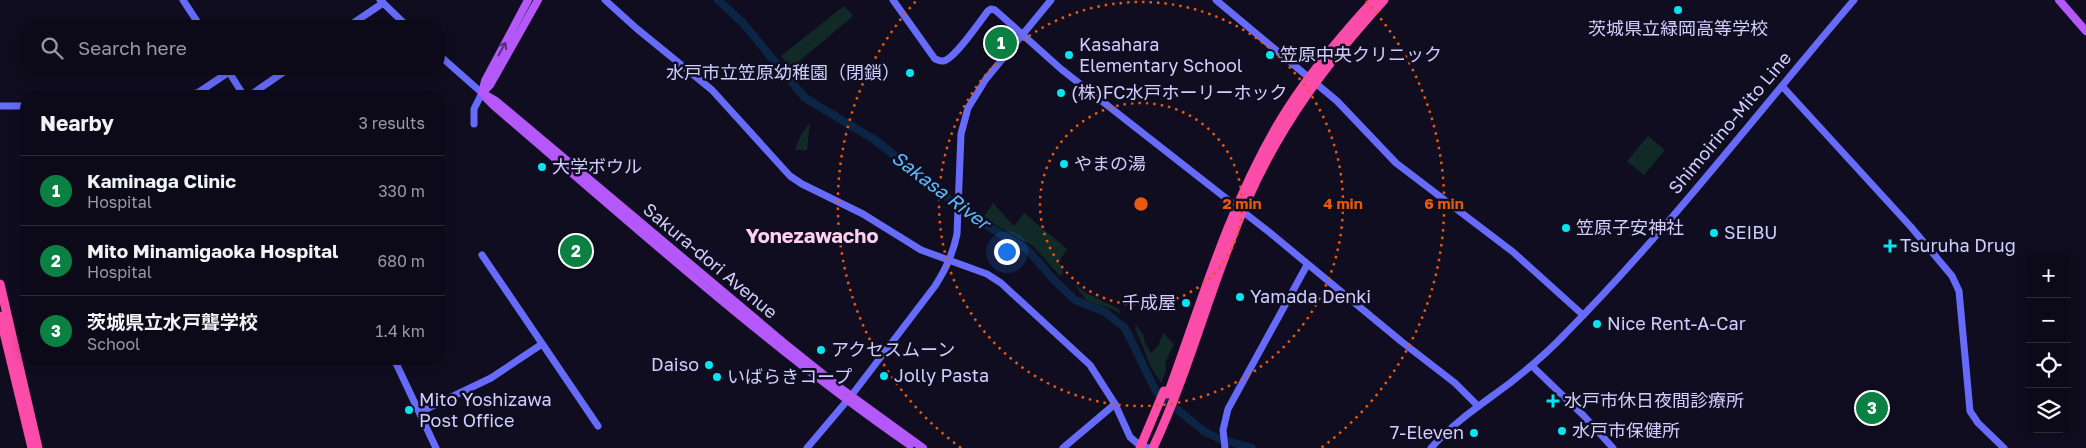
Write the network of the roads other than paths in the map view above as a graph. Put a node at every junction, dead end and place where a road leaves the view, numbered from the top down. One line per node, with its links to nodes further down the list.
1 (183, 0): 13 (street)
2 (528, 0): 27 (main road, one-way to 2)
3 (538, 0): 27 (main road)
4 (605, 0): 33 (street)
5 (893, 0): 17 (street)
6 (1051, 0): 17 (street)
7 (1216, 0): 22 (street)
8 (1374, 0): 22 (highway)
9 (1384, 0): 22 (highway)
10 (1854, 0): 23 (street, Shimoirino-Mito Line)
11 (2060, 0): 16 (main road)
12 (381, 2): 14 (street); 15 (street)
13 (196, 20)
14 (357, 20)
15 (400, 20)
16 (2086, 31)
17 (1022, 35): 31 (street); 33 (street)
18 (445, 61): 27 (street, Sakura-dori Avenue)
19 (221, 75): 24 (street)
20 (231, 75): 25 (street)
21 (279, 75): 26 (street)
22 (1312, 80): 31 (highway); 36 (street)
23 (1782, 86): 36 (street, Shimoirino-Mito Line); 61 (street)
24 (201, 90)
25 (240, 90)
26 (258, 90)
27 (482, 93): 30 (street); 42 (main road, Sakura-dori Avenue)
28 (0, 106): 29 (street)
29 (20, 106)
30 (474, 124)
31 (1240, 209): 34 (street); 41 (highway)
32 (482, 255): 38 (street)
33 (950, 261): 42 (street); 43 (street)
34 (1307, 265): 44 (street); 47 (street)
35 (0, 284): 49 (highway)
36 (1583, 315): 40 (street, Shimoirino-Mito Line)
37 (0, 316): 48 (highway)
38 (542, 344): 45 (street); 46 (street)
39 (397, 365): 45 (street)
40 (1532, 366): 44 (street, Shimoirino-Mito Line); 60 (street)
41 (1171, 396): 55 (highway, bridge); 56 (highway); 57 (highway); 58 (highway)
42 (849, 398): 51 (street); 52 (main road, Sakura-dori Avenue); 53 (main road, Sakura-dori Avenue)
43 (1115, 404): 54 (street); 56 (street)
44 (1478, 406): 59 (street, Shimoirino-Mito Line)
45 (420, 412): 50 (street)
46 (598, 426)
47 (1225, 447)
48 (32, 448)
49 (38, 448)
50 (436, 448)
51 (807, 448)
52 (915, 448)
53 (923, 448)
54 (1063, 448)
55 (1140, 448)
56 (1147, 448)
57 (1153, 448)
58 (1160, 448)
59 (1431, 448)
60 (1613, 448)
61 (2004, 448)

